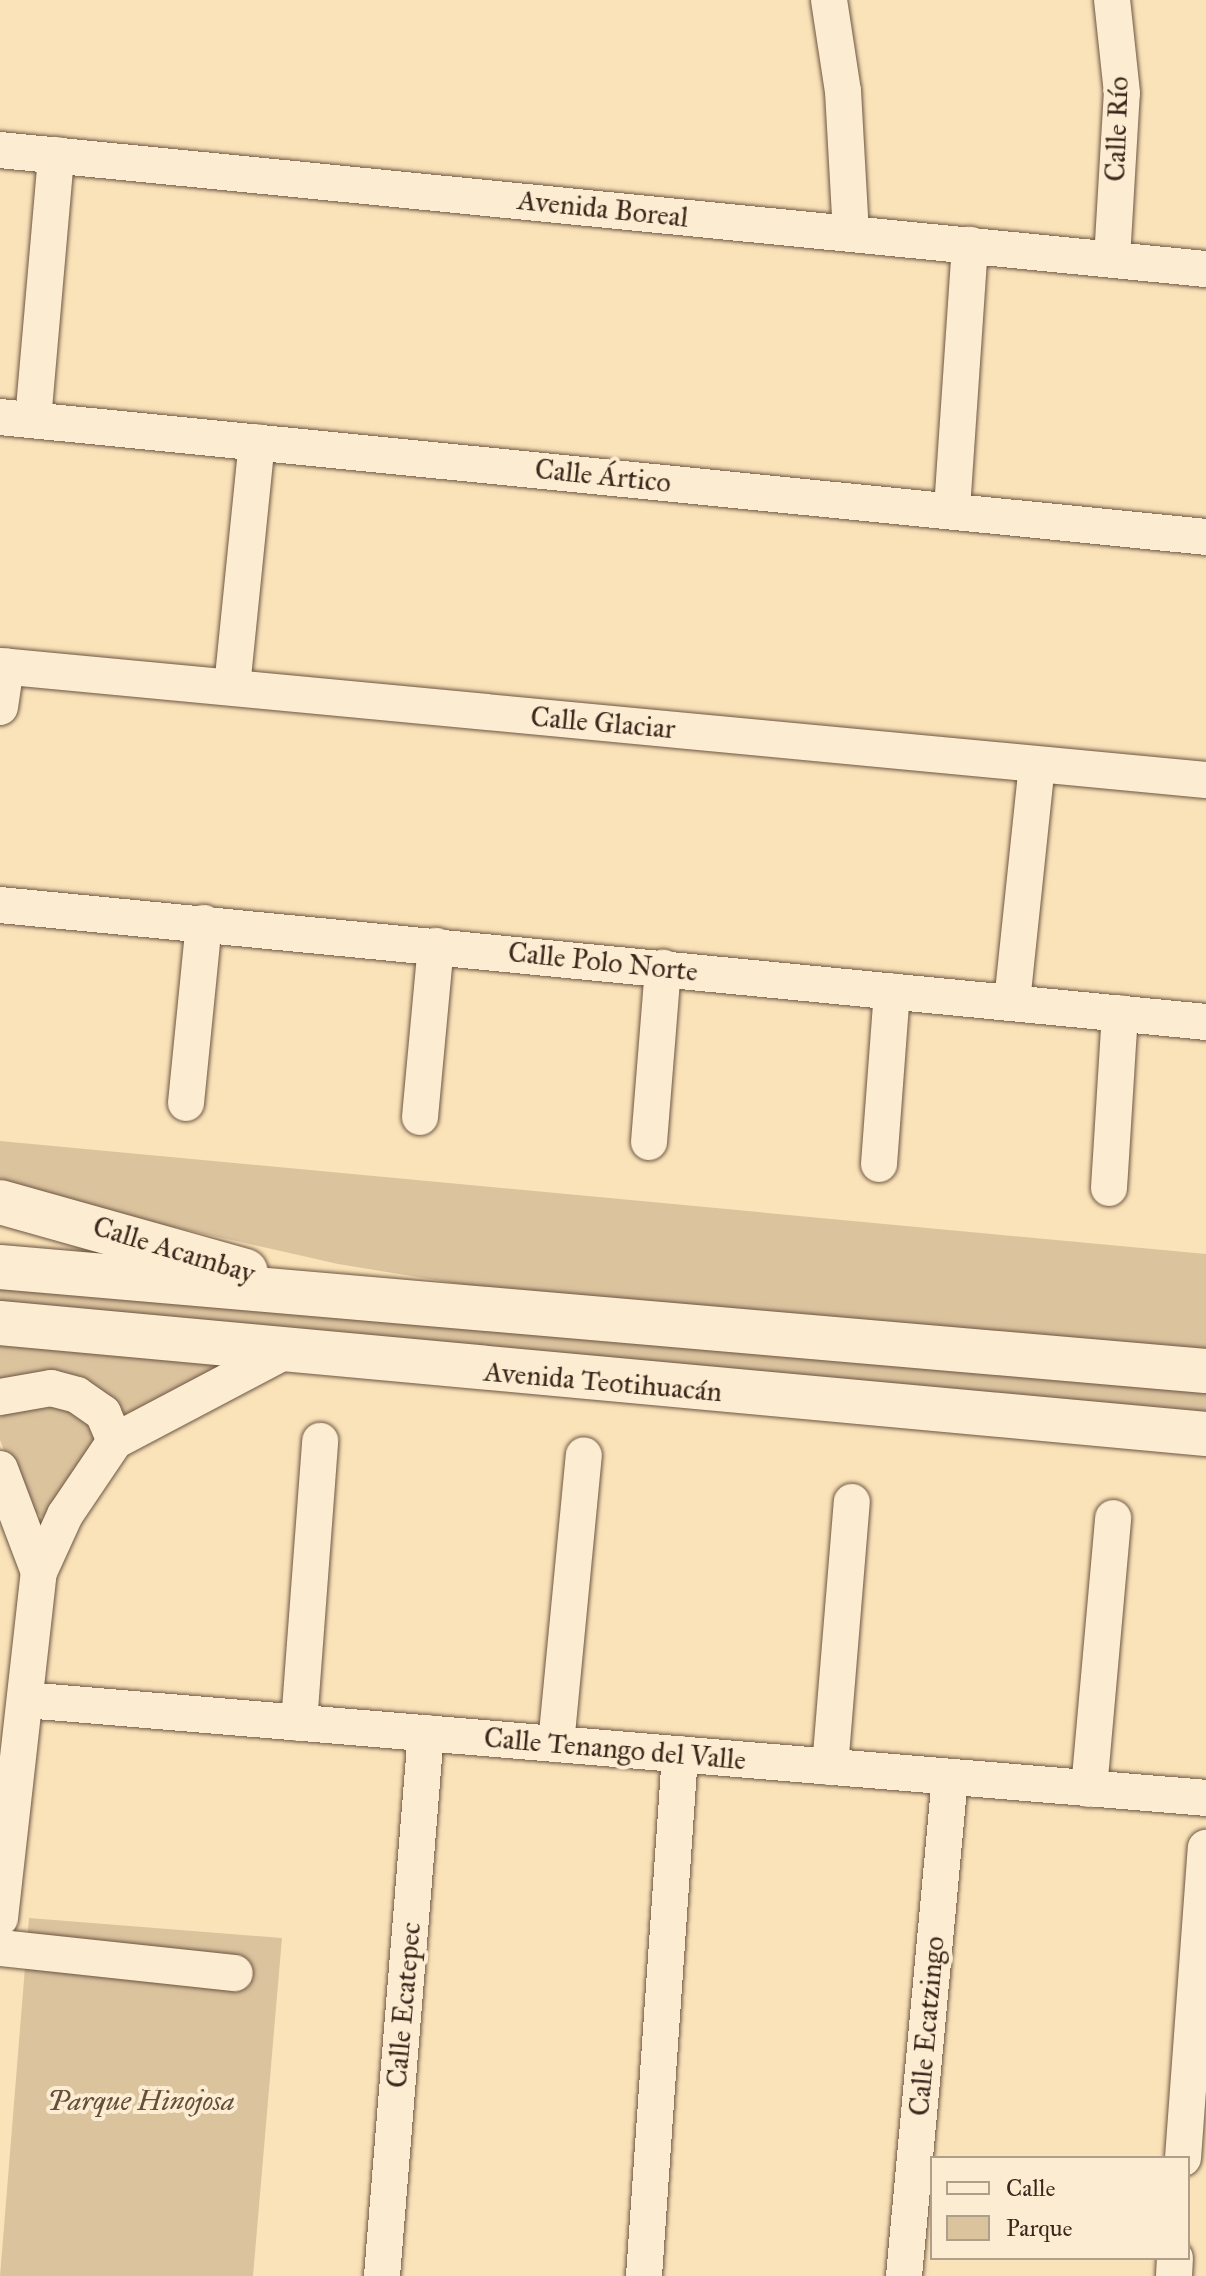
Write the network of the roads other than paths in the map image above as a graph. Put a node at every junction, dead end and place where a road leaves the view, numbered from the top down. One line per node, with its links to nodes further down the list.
1 (829, 0): 5 (street)
2 (1112, 0): 7 (street, Calle Río)
3 (0, 150): 4 (street, Avenida Boreal)
4 (56, 155): 5 (street, Avenida Boreal); 9 (street)
5 (851, 233): 6 (street, Avenida Boreal)
6 (970, 245): 7 (street, Avenida Boreal); 11 (street)
7 (1112, 259): 8 (street, Avenida Boreal)
8 (1206, 269)
9 (16, 418): 10 (street, Calle Ártico)
10 (257, 442): 11 (street, Calle Ártico); 14 (street)
11 (952, 509): 12 (street, Calle Ártico)
12 (1206, 537)
13 (3, 666): 14 (street, Calle Glaciar); 15 (street)
14 (232, 687): 16 (street, Calle Glaciar)
15 (0, 707)
16 (1037, 765): 17 (street, Calle Glaciar); 23 (street)
17 (1206, 780)
18 (0, 905): 19 (street, Calle Polo Norte)
19 (204, 923): 20 (street, Calle Polo Norte); 26 (street)
20 (436, 946): 21 (street, Calle Polo Norte); 27 (street)
21 (663, 968): 22 (street, Calle Polo Norte); 28 (street)
22 (892, 991): 23 (street, Calle Polo Norte); 29 (street)
23 (1012, 1002): 24 (street, Calle Polo Norte)
24 (1120, 1013): 25 (street, Calle Polo Norte); 30 (street)
25 (1206, 1022)
26 (186, 1103)
27 (420, 1117)
28 (649, 1142)
29 (879, 1164)
30 (1109, 1188)
31 (0, 1202): 33 (main road, Calle Acambay)
32 (0, 1267): 33 (main road)
33 (348, 1302): 36 (main road)
34 (0, 1323): 35 (main road, Avenida Teotihuacán)
35 (280, 1354): 38 (main road, Avenida Teotihuacán); 39 (street)
36 (1206, 1371)
37 (0, 1397): 39 (street)
38 (1206, 1434)
39 (115, 1441): 45 (street)
40 (320, 1441): 47 (street)
41 (584, 1455): 49 (street)
42 (0, 1469): 45 (street)
43 (852, 1502): 51 (street)
44 (1113, 1518): 53 (street)
45 (39, 1572): 46 (street)
46 (25, 1700): 47 (street, Calle Tenango del Valle); 56 (street)
47 (299, 1723): 48 (street, Calle Tenango del Valle)
48 (426, 1733): 49 (street, Calle Tenango del Valle); 60 (street, Calle Ecatepec)
49 (556, 1744): 50 (street, Calle Tenango del Valle)
50 (680, 1754): 51 (street, Calle Tenango del Valle); 61 (street)
51 (830, 1767): 52 (street, Calle Tenango del Valle)
52 (950, 1777): 53 (street, Calle Tenango del Valle); 62 (street, Calle Ecatzingo)
53 (1089, 1789): 54 (street, Calle Tenango del Valle)
54 (1206, 1798)
55 (1206, 1848): 59 (street)
56 (0, 1918)
57 (0, 1948): 58 (street)
58 (235, 1973)
59 (1183, 2156)
60 (382, 2276)
61 (644, 2276)
62 (904, 2276)

